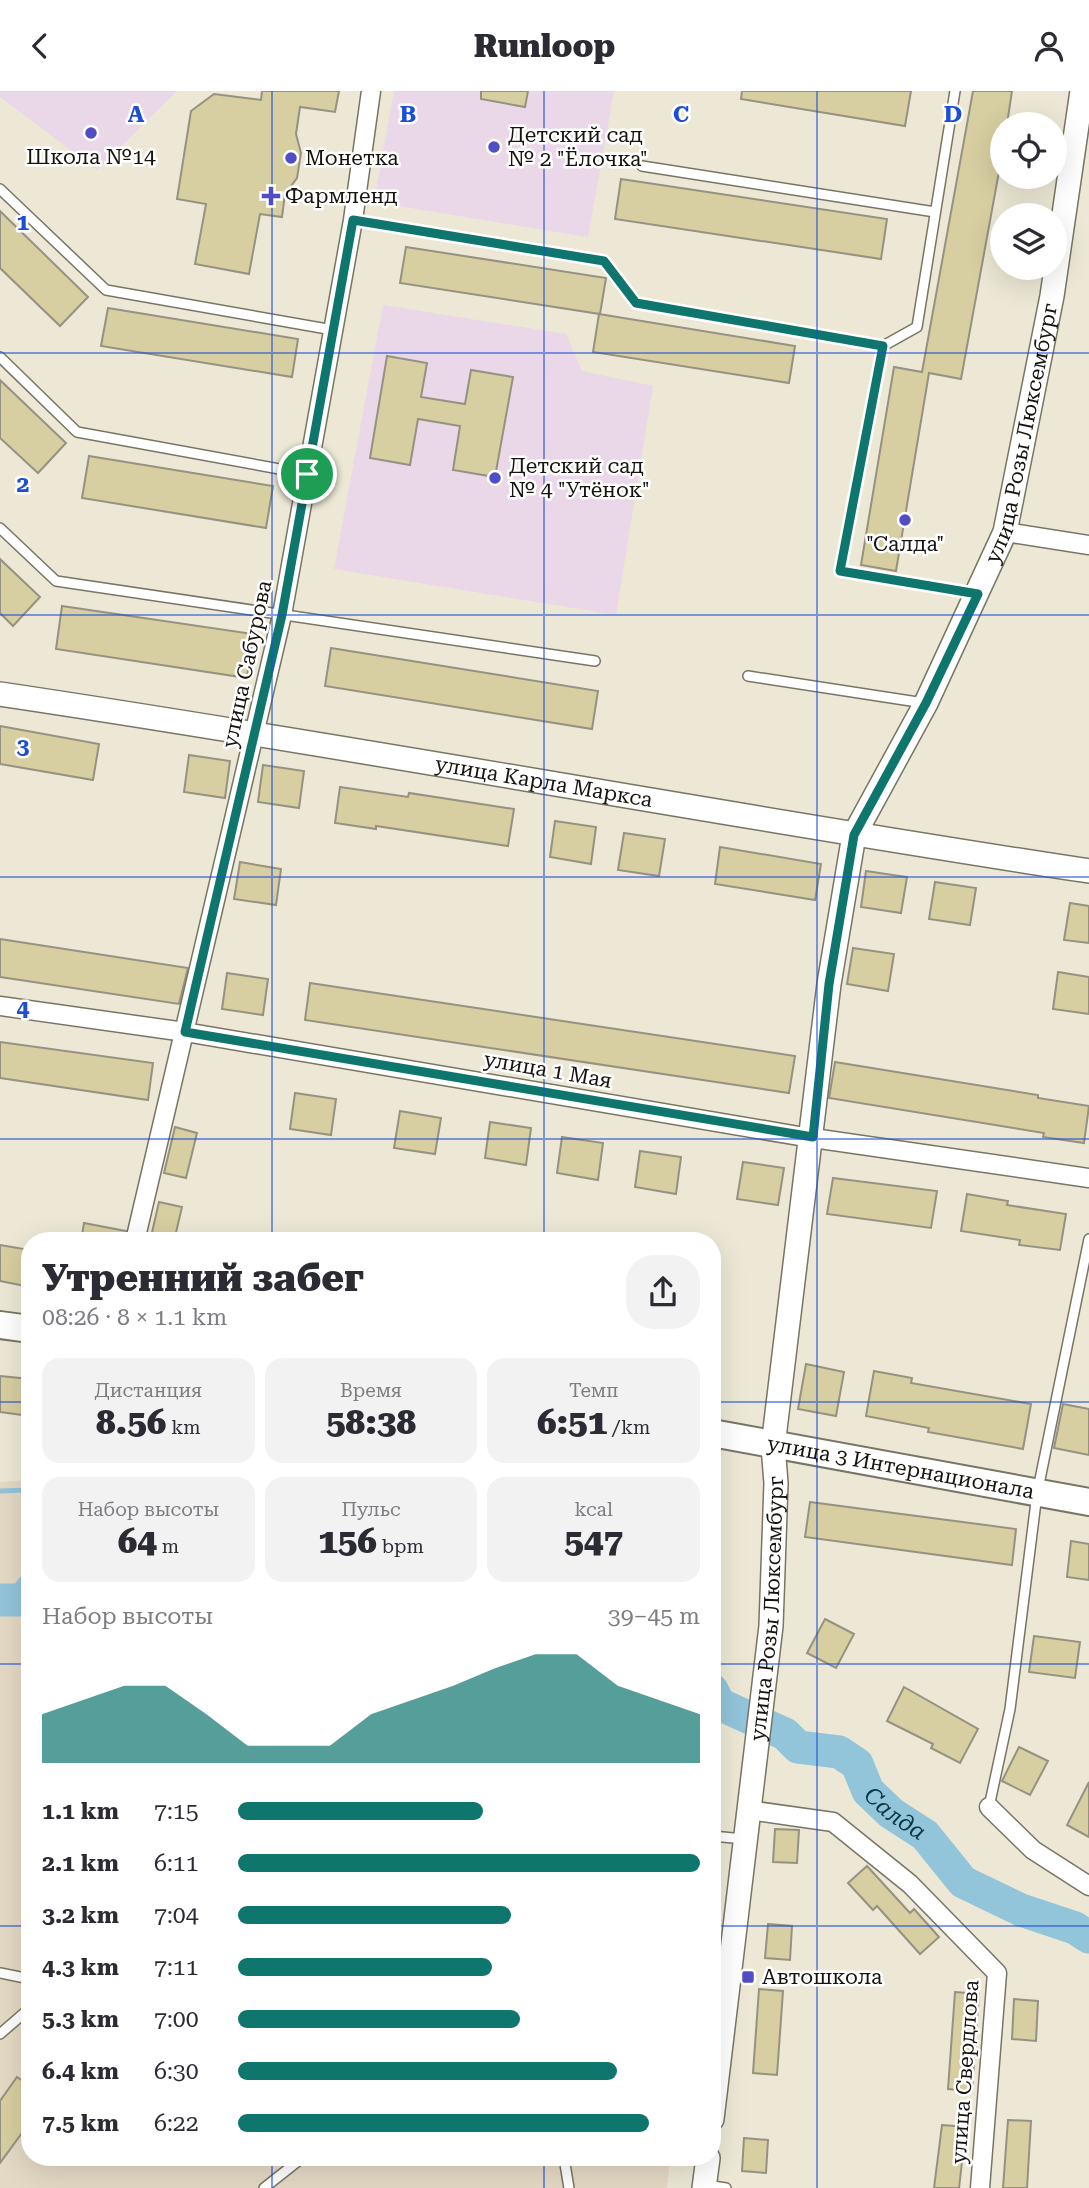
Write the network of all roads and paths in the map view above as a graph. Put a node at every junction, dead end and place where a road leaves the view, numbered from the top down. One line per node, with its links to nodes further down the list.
1 (371, 91): 7 (street, улица Сабурова)
2 (955, 91): 6 (lane)
3 (1082, 91): 13 (street, улица Розы Люксембург)
4 (642, 166): 6 (lane)
5 (0, 189): 8 (lane)
6 (935, 212): 9 (lane)
7 (353, 220): 8 (street, улица Сабурова); 9 (lane)
8 (333, 330): 11 (street, улица Сабурова)
9 (883, 346): 15 (lane)
10 (0, 357): 11 (lane)
11 (307, 474): 16 (street, улица Сабурова)
12 (0, 528): 16 (lane)
13 (1005, 532): 14 (street); 15 (street, улица Розы Люксембург)
14 (1089, 545)
15 (978, 594): 20 (street, улица Розы Люксембург)
16 (282, 615): 17 (lane); 21 (street, улица Сабурова)
17 (595, 661)
18 (748, 676): 20 (lane)
19 (0, 694): 21 (street, улица Карла Маркса)
20 (926, 703): 22 (street, улица Розы Люксембург)
21 (256, 732): 22 (street, улица Карла Маркса); 25 (street, улица Сабурова)
22 (854, 835): 23 (street, улица Карла Маркса); 26 (street, улица Розы Люксембург)
23 (1089, 871)
24 (0, 1006): 25 (street, улица 1 Мая)
25 (185, 1032): 26 (street, улица 1 Мая); 28 (street, улица Сабурова)
26 (813, 1137): 27 (street, улица 1 Мая); 33 (street, улица Розы Люксембург)
27 (1089, 1178)
28 (137, 1232)
29 (1089, 1239): 34 (lane)
30 (0, 1325): 31 (main road)
31 (21, 1328)
32 (721, 1435): 33 (main road, улица 3 Интернационала)
33 (773, 1446): 34 (main road, улица 3 Интернационала); 37 (street, улица Розы Люксембург)
34 (1037, 1494): 35 (main road, улица 3 Интернационала); 36 (lane)
35 (1089, 1501)
36 (989, 1807): 40 (street)
37 (748, 1810): 39 (street, улица Розы Люксембург); 52 (street, улица Свердлова)
38 (721, 1837): 39 (lane)
39 (744, 1839): 45 (street, улица Розы Люксембург)
40 (1089, 1886)
41 (0, 1973): 42 (lane)
42 (21, 1977)
43 (21, 2016): 44 (lane)
44 (0, 2034)
45 (721, 2040)
46 (292, 2166): 50 (lane)
47 (565, 2166): 51 (lane)
48 (709, 2166): 49 (street)
49 (712, 2187)
50 (264, 2188)
51 (569, 2188)
52 (980, 2188)

